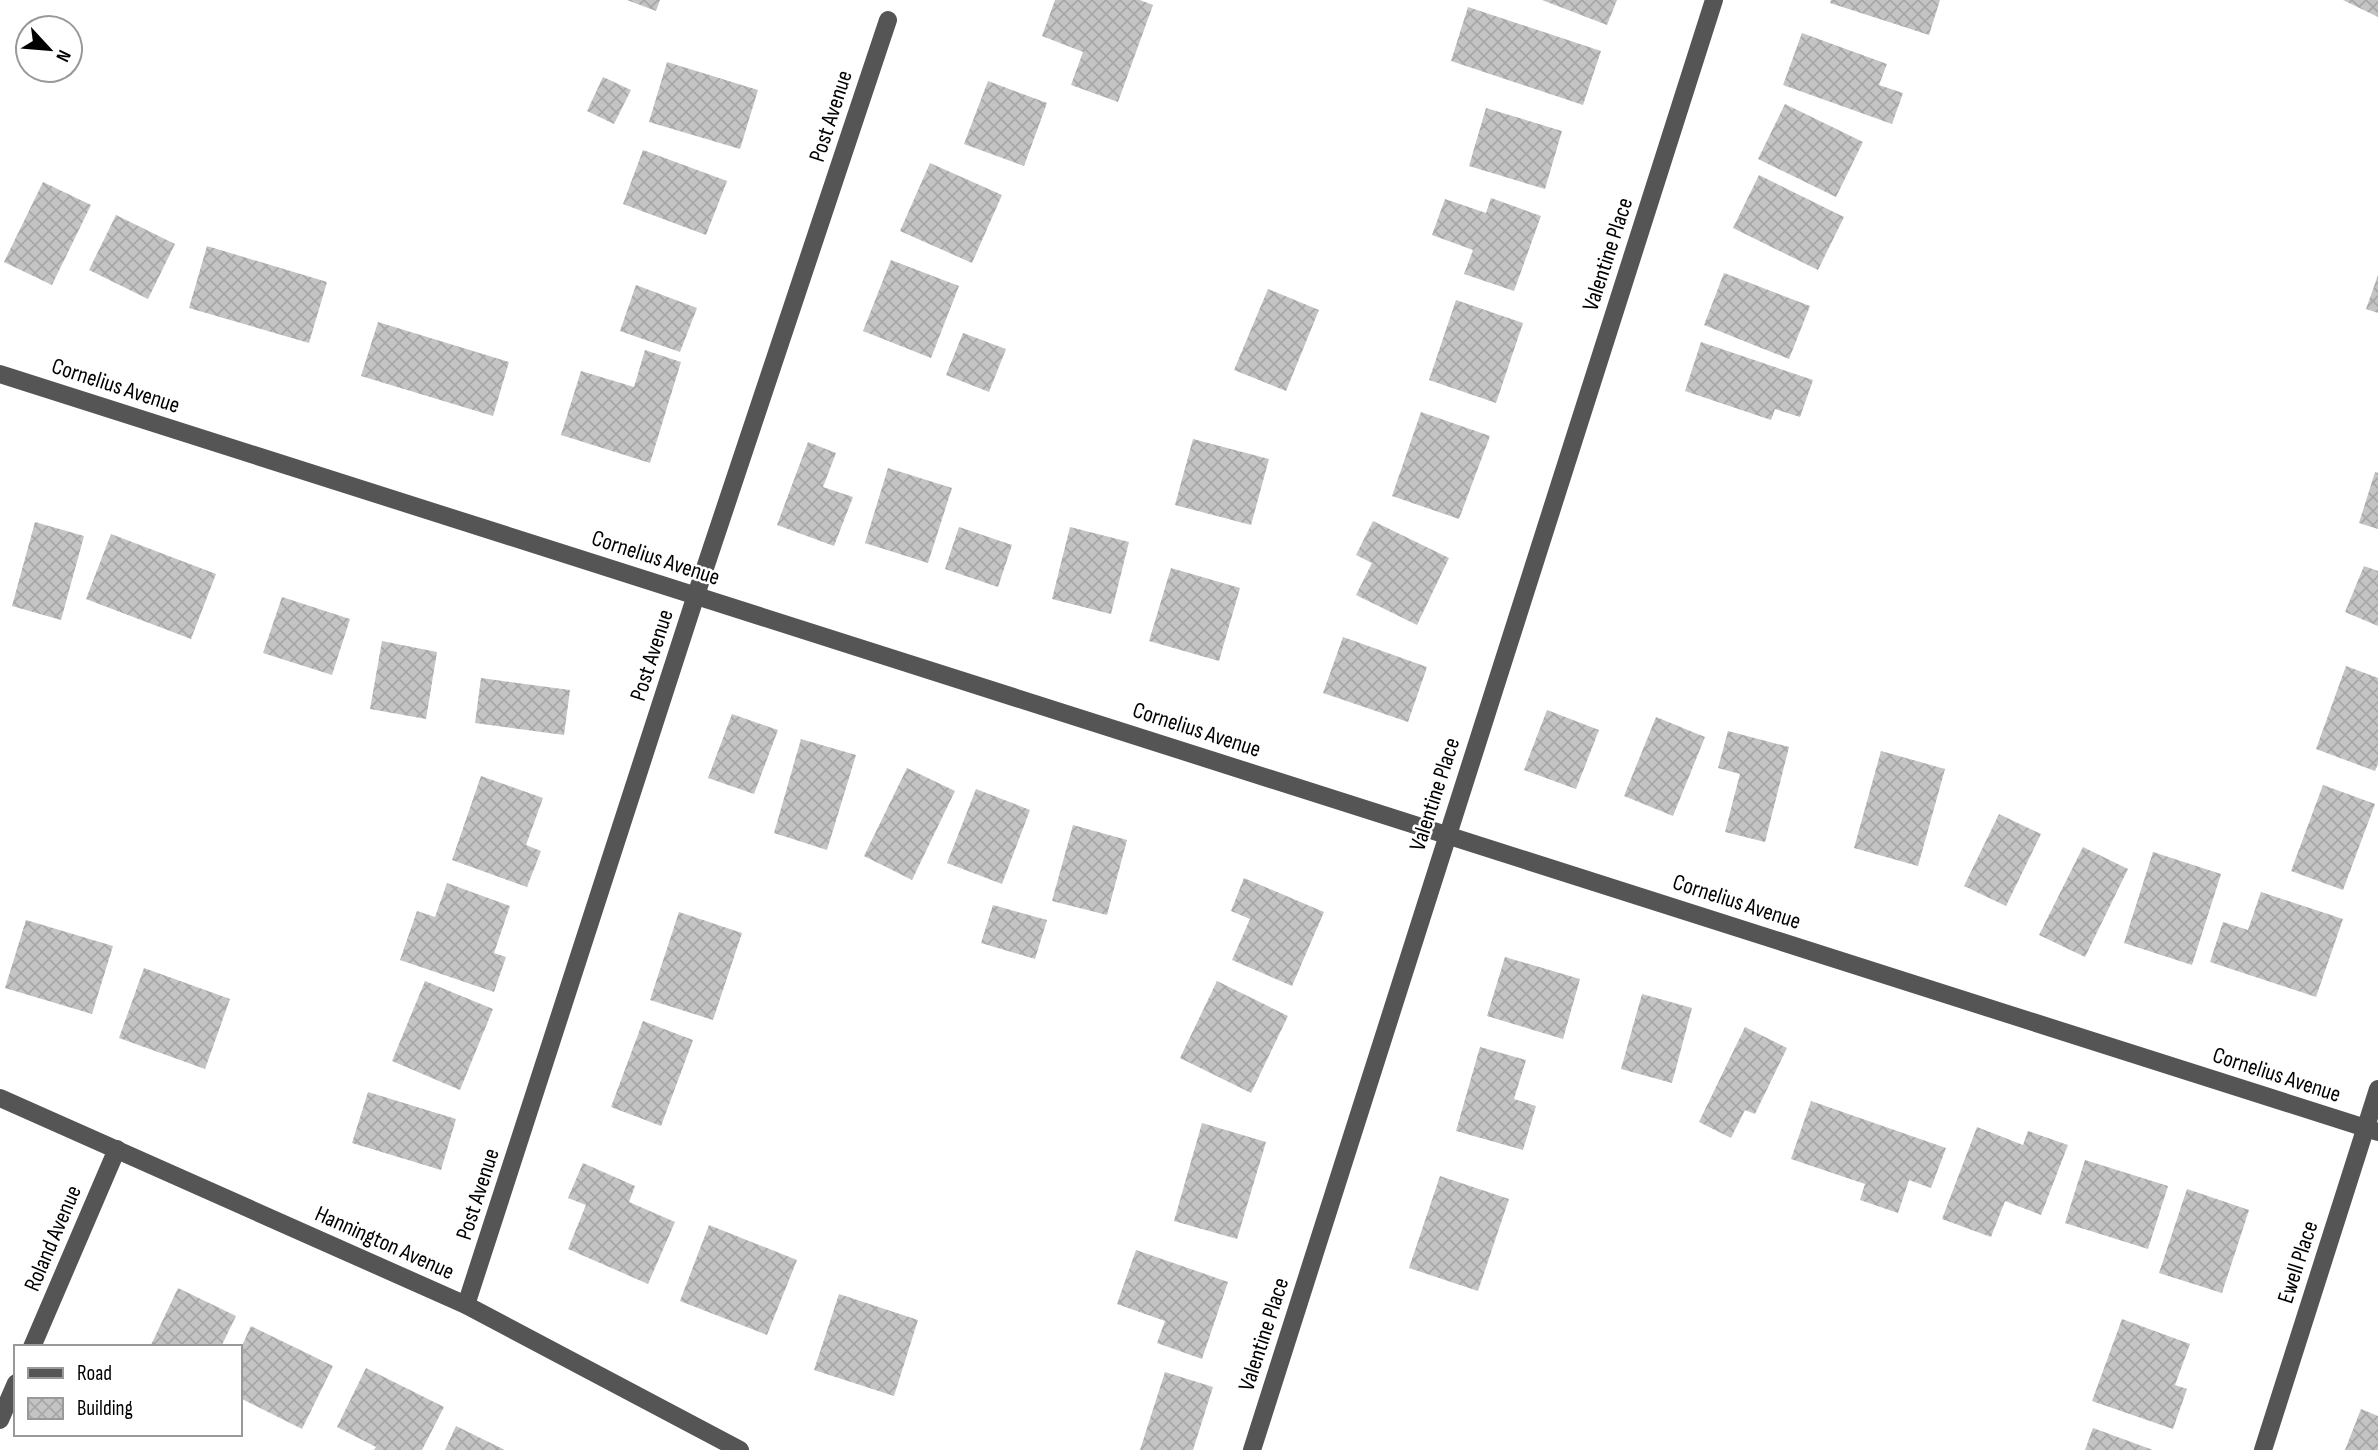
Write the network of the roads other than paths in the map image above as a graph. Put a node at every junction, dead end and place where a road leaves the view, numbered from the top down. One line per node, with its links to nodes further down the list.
1 (1714, 0): 5 (street, Valentine Place)
2 (888, 20): 4 (street, Post Avenue)
3 (0, 374): 4 (street, Cornelius Avenue)
4 (696, 595): 5 (street, Cornelius Avenue); 10 (street, Post Avenue)
5 (1447, 834): 8 (street, Cornelius Avenue); 15 (street, Valentine Place)
6 (2378, 1088): 8 (street, Ewell Place)
7 (0, 1098): 9 (street, Hannington Avenue)
8 (2372, 1130): 16 (street, Ewell Place)
9 (117, 1149): 10 (street, Hannington Avenue); 11 (street, Roland Avenue)
10 (466, 1305): 14 (street, Hannington Avenue)
11 (33, 1345)
12 (14, 1388): 13 (street)
13 (0, 1420)
14 (740, 1450)
15 (1252, 1450)
16 (2263, 1450)

